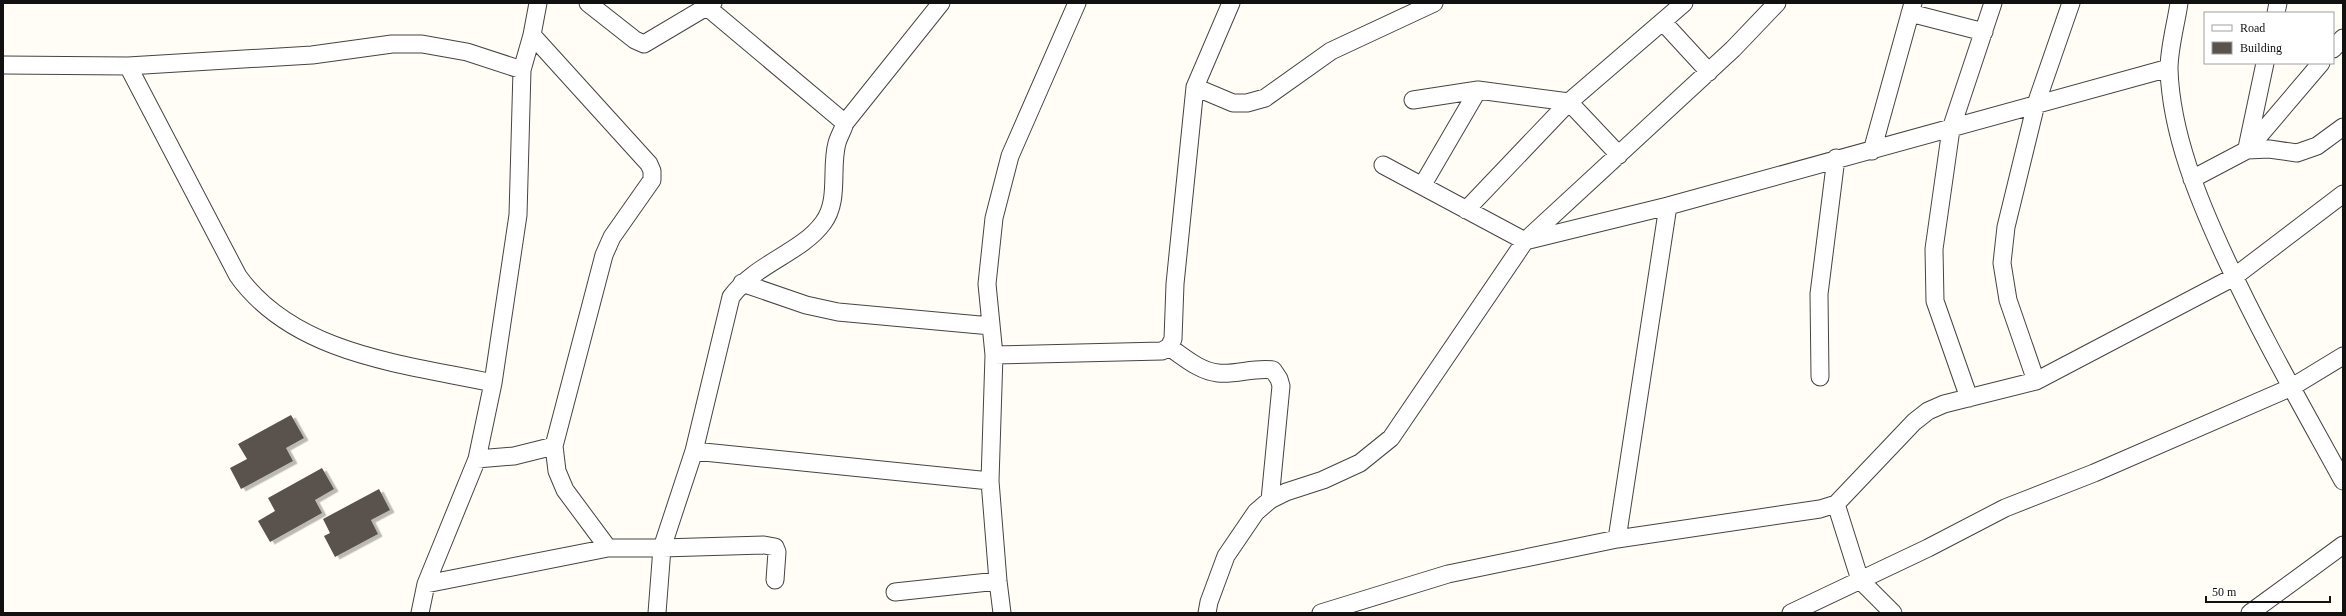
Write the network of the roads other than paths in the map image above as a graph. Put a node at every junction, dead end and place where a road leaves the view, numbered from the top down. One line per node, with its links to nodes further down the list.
1 (538, 3): 16 (street)
2 (588, 3): 12 (street)
3 (942, 3): 31 (street)
4 (1077, 3): 47 (street)
5 (1231, 3): 26 (street)
6 (1434, 3): 26 (street)
7 (1684, 3): 14 (street)
8 (1777, 3): 25 (street)
9 (1993, 3): 15 (street)
10 (2071, 3): 30 (street)
11 (2179, 3): 23 (street)
12 (710, 5): 31 (street)
13 (1912, 8): 15 (street); 34 (street)
14 (1663, 22): 25 (street); 29 (street)
15 (1984, 32): 33 (street)
16 (532, 35): 24 (street); 56 (street)
17 (2343, 38): 18 (street)
18 (2334, 48)
19 (2265, 64): 35 (street)
20 (2320, 64): 35 (street)
21 (3, 65): 22 (street)
22 (128, 66): 24 (street); 53 (street)
23 (2169, 68): 30 (street); 39 (street)
24 (522, 70): 53 (street)
25 (1709, 72): 36 (street)
26 (1195, 87): 48 (street)
27 (1478, 90): 28 (street); 29 (street); 40 (street)
28 (1413, 100)
29 (1569, 102): 36 (street); 43 (street)
30 (2036, 104): 33 (street); 52 (street)
31 (846, 123): 46 (street)
32 (2343, 127): 35 (street)
33 (1951, 129): 34 (street); 55 (street)
34 (1872, 150): 37 (street)
35 (2247, 150): 39 (street)
36 (1619, 155): 44 (street)
37 (1836, 158): 42 (street); 51 (street)
38 (1383, 165): 40 (street)
39 (2192, 179): 45 (street)
40 (1422, 186): 43 (street)
41 (2343, 194): 45 (street)
42 (1668, 206): 44 (street); 63 (street)
43 (1466, 210): 44 (street)
44 (1525, 241): 61 (street)
45 (2234, 277): 52 (street); 54 (street)
46 (742, 283): 47 (street); 57 (street)
47 (991, 326): 49 (street)
48 (1170, 347): 49 (street); 61 (street)
49 (994, 355): 59 (street)
50 (2343, 356): 54 (street)
51 (1820, 376)
52 (2036, 381): 55 (street)
53 (493, 383): 58 (street)
54 (2292, 387): 60 (street); 68 (street)
55 (1969, 398): 62 (street)
56 (554, 446): 58 (street); 65 (street)
57 (694, 451): 59 (street); 66 (street)
58 (477, 459): 70 (street)
59 (990, 481): 69 (street)
60 (2343, 481)
61 (1270, 500): 75 (street)
62 (1836, 504): 63 (street); 68 (street)
63 (1617, 539): 76 (street)
64 (2343, 545): 79 (street)
65 (608, 548): 66 (street); 70 (street)
66 (662, 548): 67 (street); 73 (street)
67 (775, 580)
68 (1860, 580): 77 (street); 78 (street)
69 (998, 581): 71 (street); 74 (street)
70 (426, 584): 72 (street)
71 (895, 592)
72 (420, 613)
73 (657, 613)
74 (1002, 613)
75 (1207, 613)
76 (1321, 613)
77 (1791, 613)
78 (1892, 613)
79 (2250, 613)

